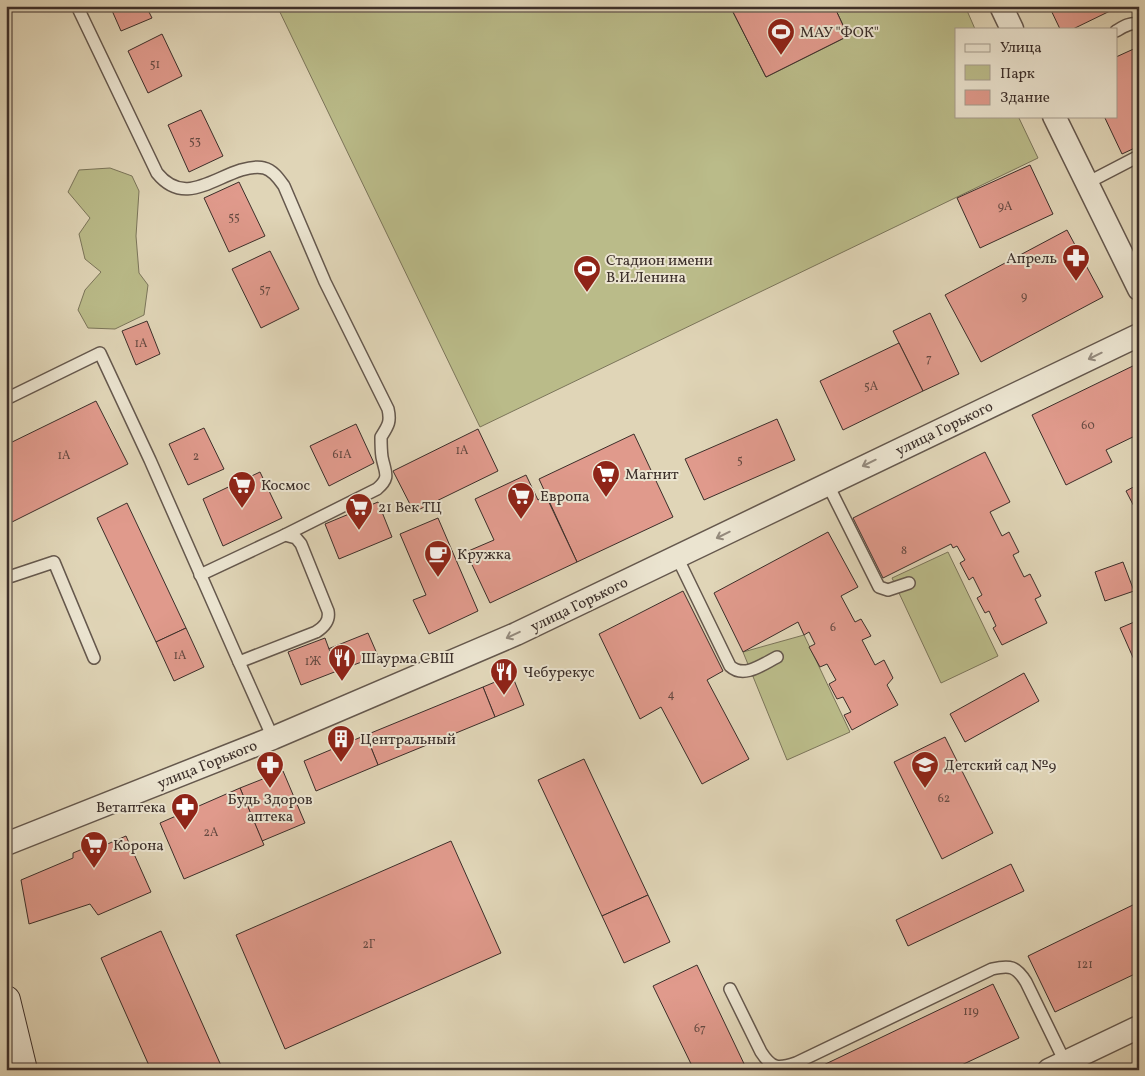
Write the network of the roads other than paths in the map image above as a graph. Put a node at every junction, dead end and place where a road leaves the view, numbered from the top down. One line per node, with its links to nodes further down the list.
1 (77, 6): 13 (lane)
2 (1001, 6): 4 (street)
3 (1139, 24): 5 (lane)
4 (1012, 28)
5 (1118, 30)
6 (1055, 118): 8 (street)
7 (1139, 156): 8 (lane)
8 (1087, 183): 9 (street)
9 (1139, 289)
10 (1139, 334): 12 (street, улица Горького, one-way to 12)
11 (6, 399): 15 (lane)
12 (827, 483): 14 (street, улица Горького, one-way to 14); 17 (lane)
13 (285, 535): 15 (lane); 20 (lane)
14 (677, 557): 18 (lane); 21 (street, улица Горького, one-way to 21)
15 (200, 575): 20 (lane)
16 (6, 578): 19 (lane)
17 (909, 583)
18 (778, 657)
19 (94, 658)
20 (239, 662): 21 (lane)
21 (273, 738): 22 (street, улица Горького)
22 (6, 844)
23 (730, 988): 26 (lane)
24 (6, 1000): 27 (street)
25 (1139, 1027): 26 (street)
26 (1057, 1066)
27 (23, 1070)

